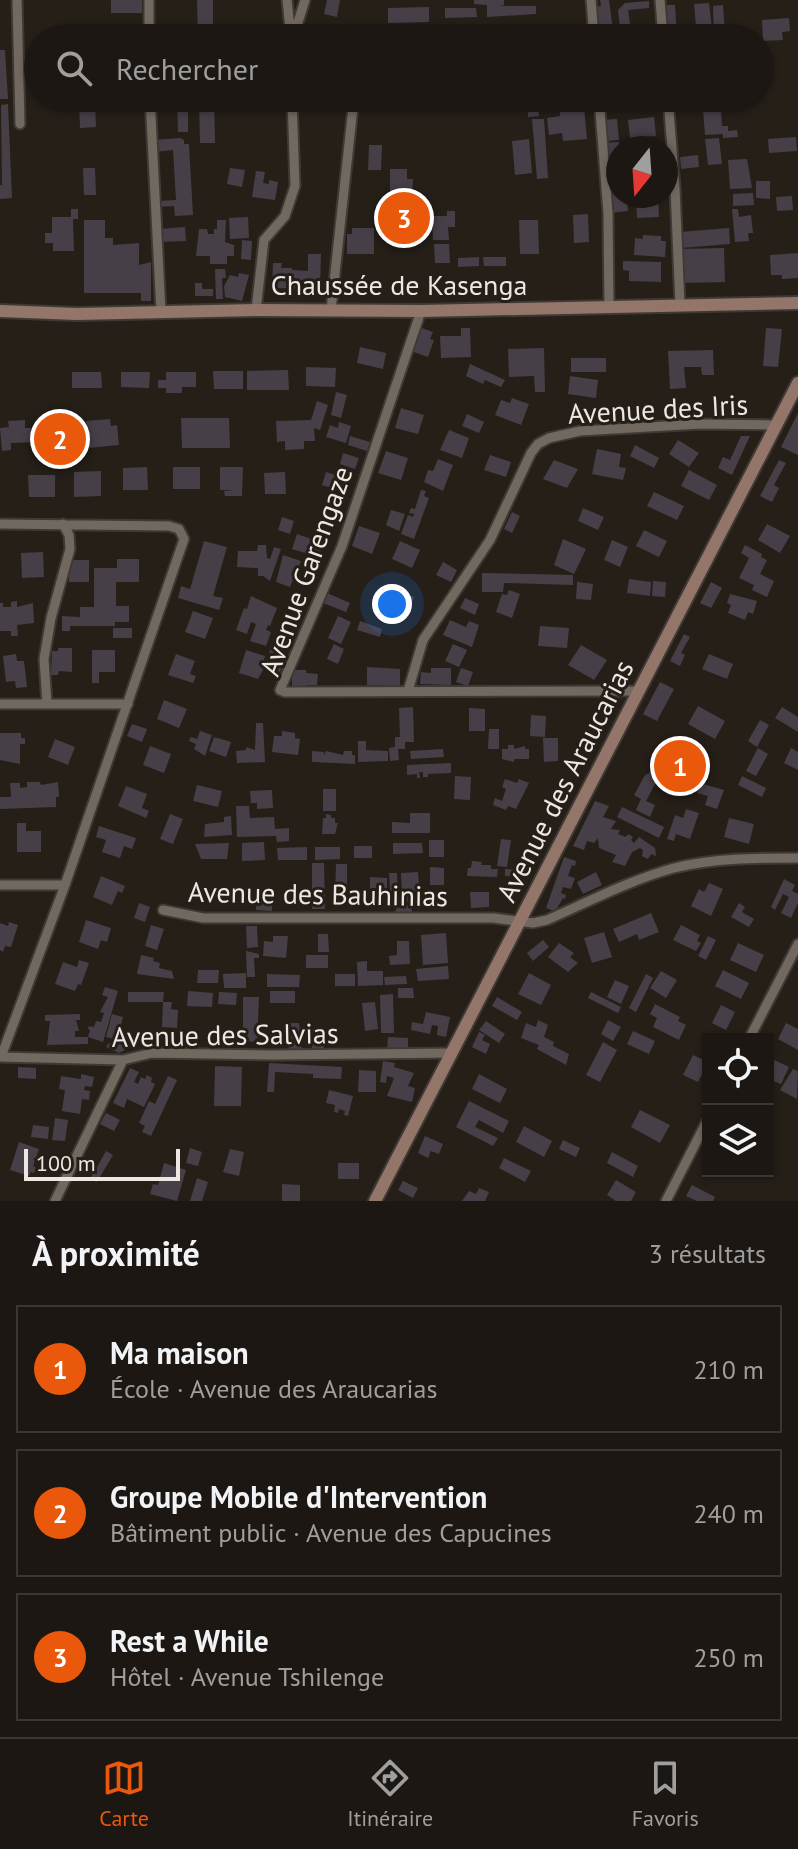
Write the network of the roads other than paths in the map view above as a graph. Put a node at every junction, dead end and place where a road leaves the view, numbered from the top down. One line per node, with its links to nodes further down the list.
1 (17, 0): 17 (street)
2 (149, 0): 7 (street)
3 (287, 0): 8 (street)
4 (305, 0): 9 (street)
5 (591, 0): 10 (street)
6 (660, 0): 11 (street)
7 (149, 24)
8 (290, 24)
9 (297, 24)
10 (593, 24)
11 (662, 24)
12 (151, 112): 25 (street)
13 (292, 112): 21 (street)
14 (352, 112): 22 (street)
15 (600, 112): 20 (street)
16 (669, 112): 19 (street)
17 (20, 124)
18 (798, 303): 19 (street, Chaussée de Kasenga)
19 (680, 305): 20 (street, Chaussée de Kasenga)
20 (609, 307): 24 (street, Chaussée de Kasenga)
21 (256, 310): 22 (street, Chaussée de Kasenga); 25 (street, Chaussée de Kasenga)
22 (331, 310): 24 (street, Chaussée de Kasenga)
23 (0, 311): 25 (street, Chaussée de Kasenga)
24 (421, 311): 30 (street, Avenue Garengaze)
25 (161, 312)
26 (798, 383): 27 (street, Avenue des Araucarias)
27 (775, 425): 30 (street, Avenue des Iris); 31 (street, Avenue des Araucarias)
28 (0, 524): 29 (street)
29 (63, 524): 33 (street); 34 (street)
30 (408, 691): 31 (street, Avenue Garengaze)
31 (638, 691): 39 (street, Avenue des Araucarias)
32 (0, 704): 33 (street)
33 (47, 704): 34 (street)
34 (128, 704): 37 (street)
35 (798, 858): 39 (street, Avenue des Bauhinias)
36 (0, 885): 37 (street)
37 (65, 885): 43 (street)
38 (163, 910): 39 (street, Avenue des Bauhinias)
39 (519, 920): 42 (street, Avenue des Araucarias)
40 (798, 944): 41 (street)
41 (752, 1033)
42 (452, 1053): 44 (street, Avenue des Salvias); 47 (street, Avenue des Araucarias)
43 (1, 1057): 44 (street, Avenue des Salvias)
44 (123, 1060): 46 (street)
45 (702, 1131): 48 (street)
46 (55, 1201)
47 (375, 1201)
48 (666, 1201)

